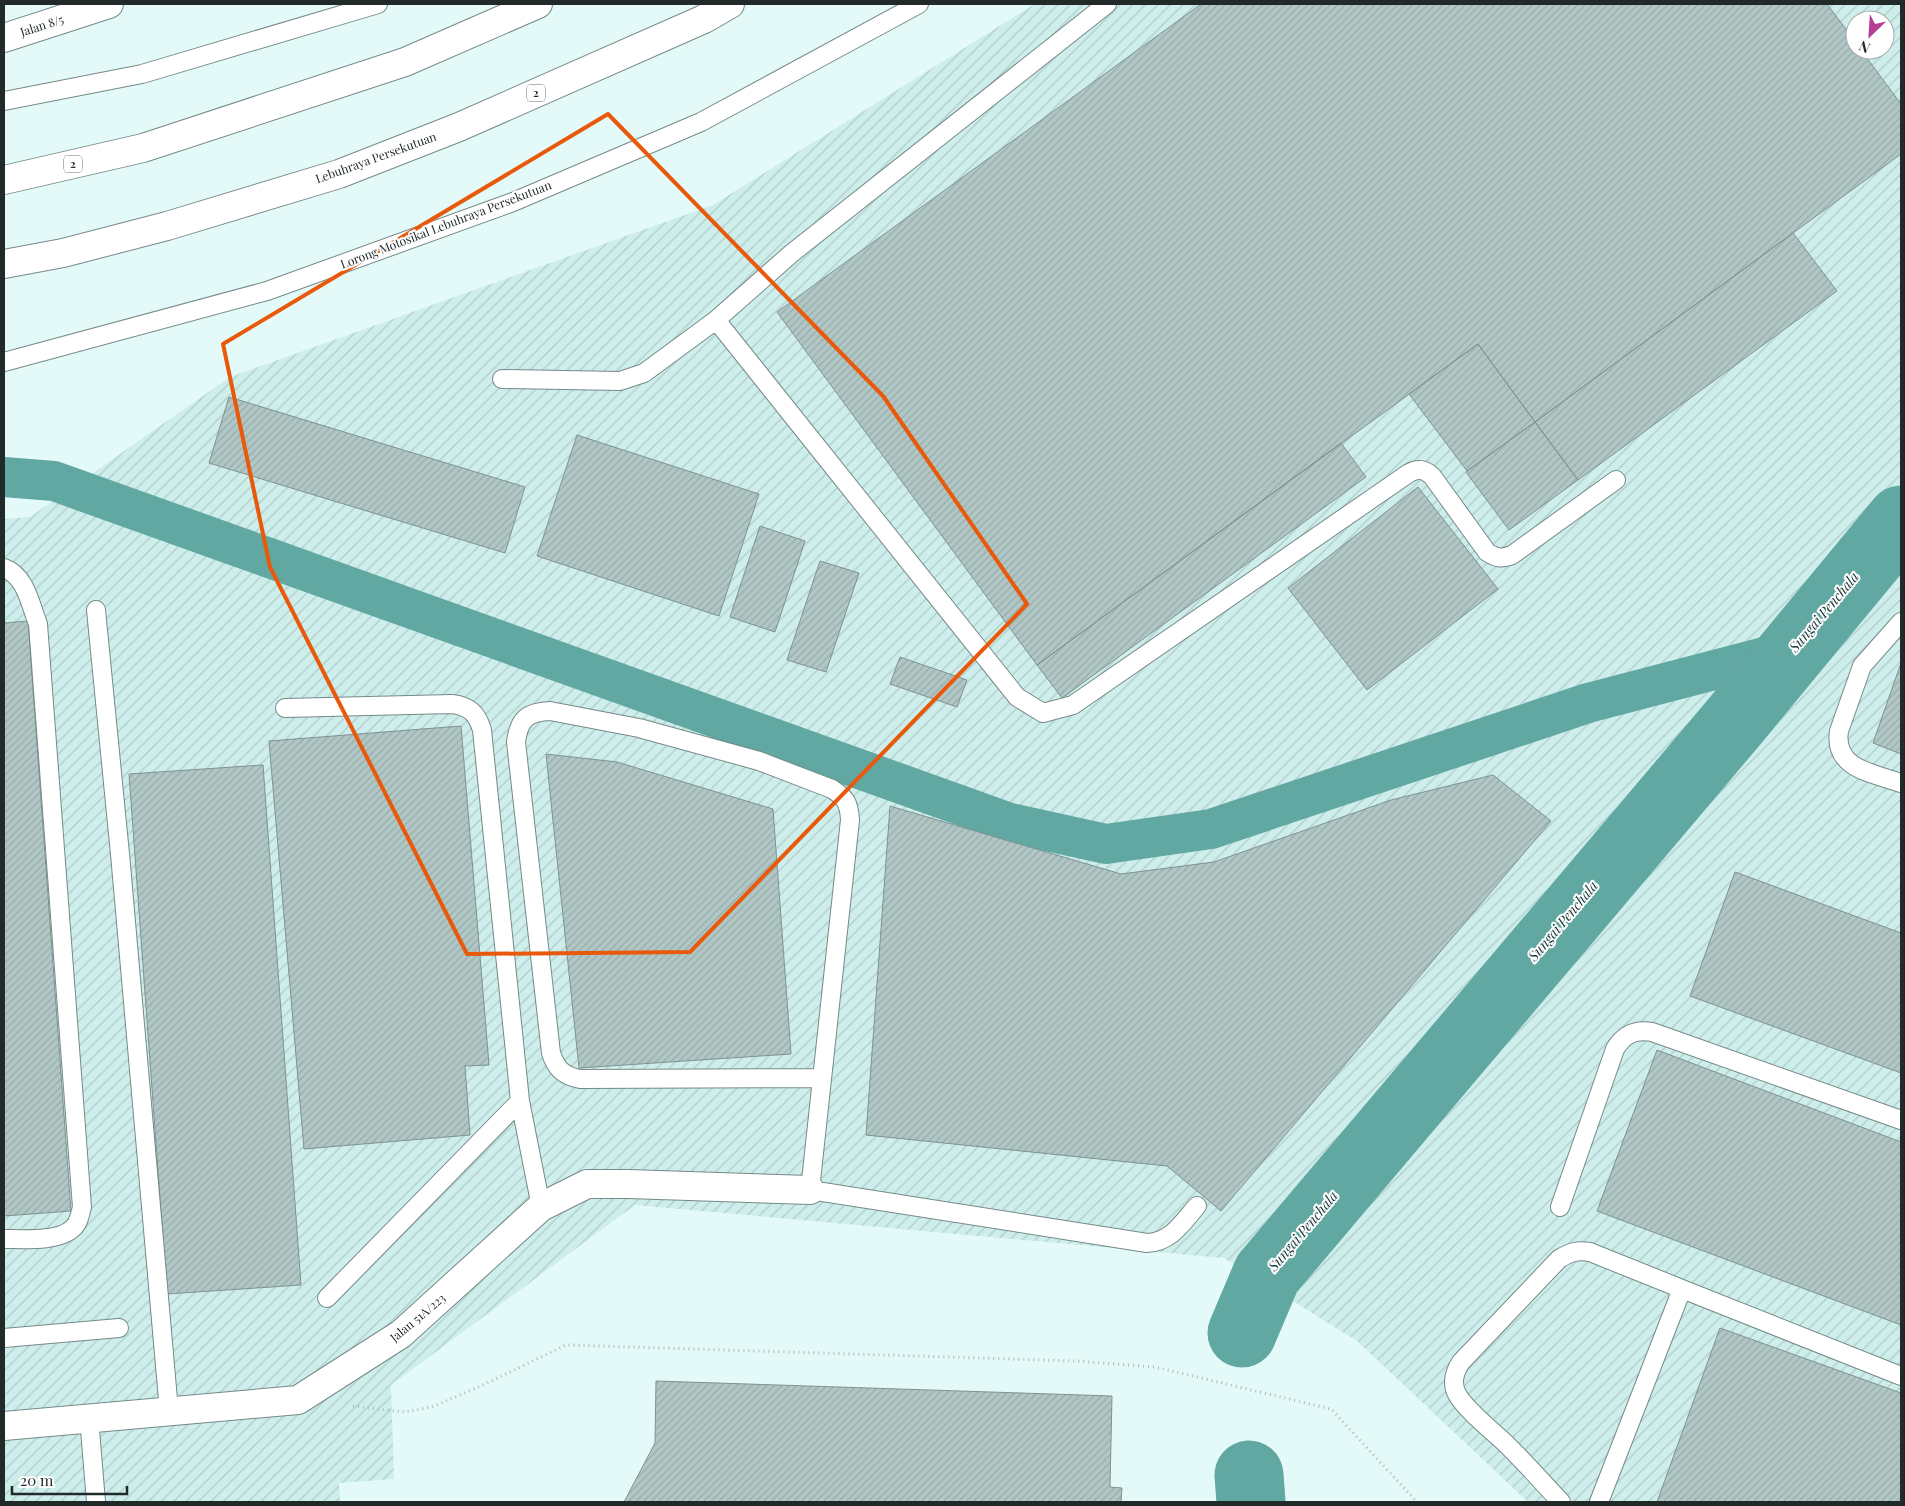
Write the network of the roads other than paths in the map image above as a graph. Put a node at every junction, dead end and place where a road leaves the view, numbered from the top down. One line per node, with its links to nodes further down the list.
1 (109, 4): 7 (main road, Jalan 8/5)
2 (378, 4): 8 (lane)
3 (538, 4): 9 (main road, 2)
4 (730, 4): 10 (main road, Lebuhraya Persekutuan / 2)
5 (919, 4): 12 (lane, Lorong Motosikal Lebuhraya Persekutuan)
6 (1107, 4): 11 (lane)
7 (4, 38)
8 (4, 101)
9 (4, 180)
10 (4, 264)
11 (716, 320): 13 (lane); 14 (lane)
12 (4, 362)
13 (502, 379)
14 (1616, 480)
15 (4, 568): 27 (lane)
16 (96, 610): 33 (lane)
17 (1901, 622): 19 (lane)
18 (285, 708): 21 (lane)
19 (1901, 783)
20 (822, 1078): 20 (lane); 23 (lane)
21 (520, 1101): 25 (lane); 29 (lane)
22 (1901, 1120): 26 (lane)
23 (810, 1190): 24 (lane); 25 (main road, Jalan 51A/223)
24 (1197, 1206)
25 (541, 1207): 33 (main road, Jalan 51A/223)
26 (1560, 1207)
27 (4, 1240)
28 (1682, 1289): 32 (lane); 37 (lane); 38 (lane)
29 (327, 1298)
30 (119, 1328): 31 (lane)
31 (4, 1338)
32 (1901, 1376)
33 (169, 1411): 34 (main road, Jalan 51A/223)
34 (89, 1418): 35 (main road, Jalan 51A/223); 36 (lane)
35 (4, 1426)
36 (96, 1502)
37 (1561, 1502)
38 (1599, 1502)

